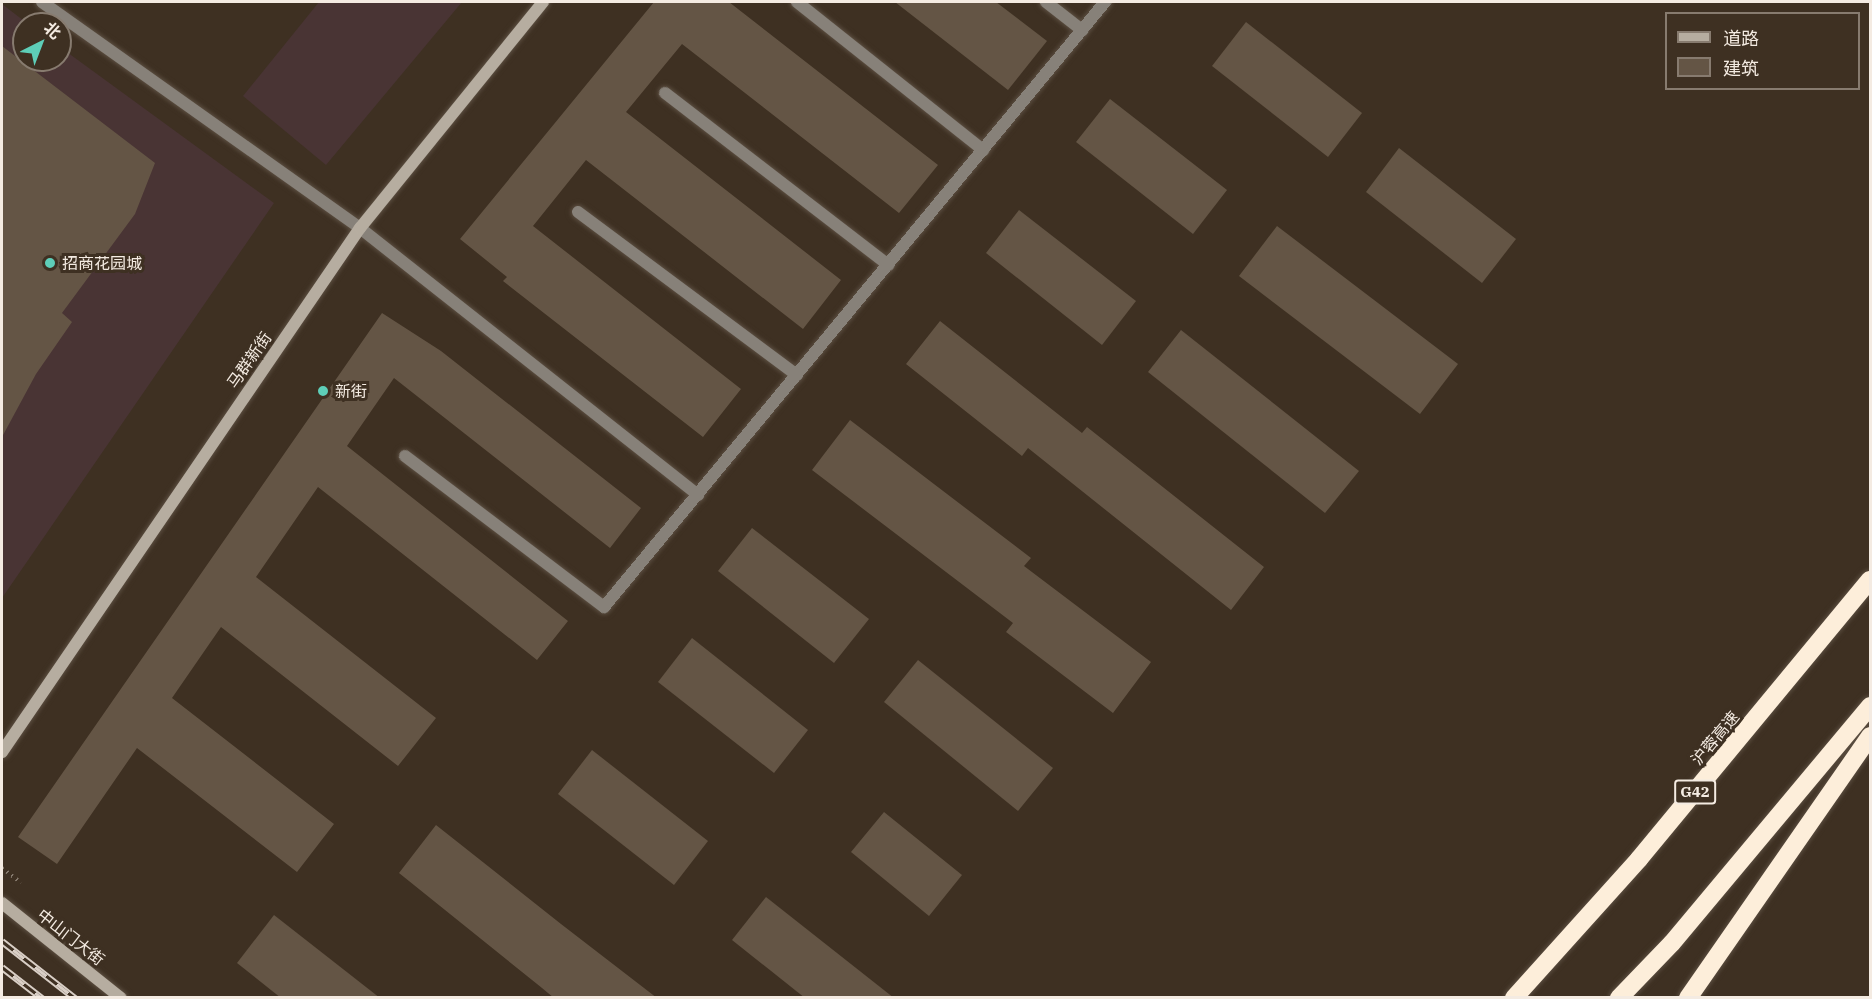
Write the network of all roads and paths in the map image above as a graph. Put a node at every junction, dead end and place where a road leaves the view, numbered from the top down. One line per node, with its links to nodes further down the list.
1 (42, 2): 10 (street)
2 (543, 2): 10 (main road, 马群新街)
3 (797, 2): 8 (street)
4 (1046, 2): 6 (street)
5 (1106, 2): 6 (street)
6 (1082, 30): 8 (street)
7 (665, 93): 11 (street)
8 (983, 150): 11 (street)
9 (578, 212): 12 (street)
10 (360, 228): 14 (street); 18 (main road, 马群新街)
11 (888, 265): 12 (street)
12 (797, 375): 14 (street)
13 (405, 456): 14 (street)
14 (698, 495)
15 (1870, 580): 23 (highway, 沪蓉高速 / G42)
16 (1870, 706): 24 (highway)
17 (1870, 736): 25 (highway)
18 (2, 752)
19 (2, 868): 20 (path)
20 (21, 883)
21 (2, 903): 22 (main road, 中山门大街)
22 (121, 998)
23 (1514, 998)
24 (1619, 998)
25 (1688, 998)

